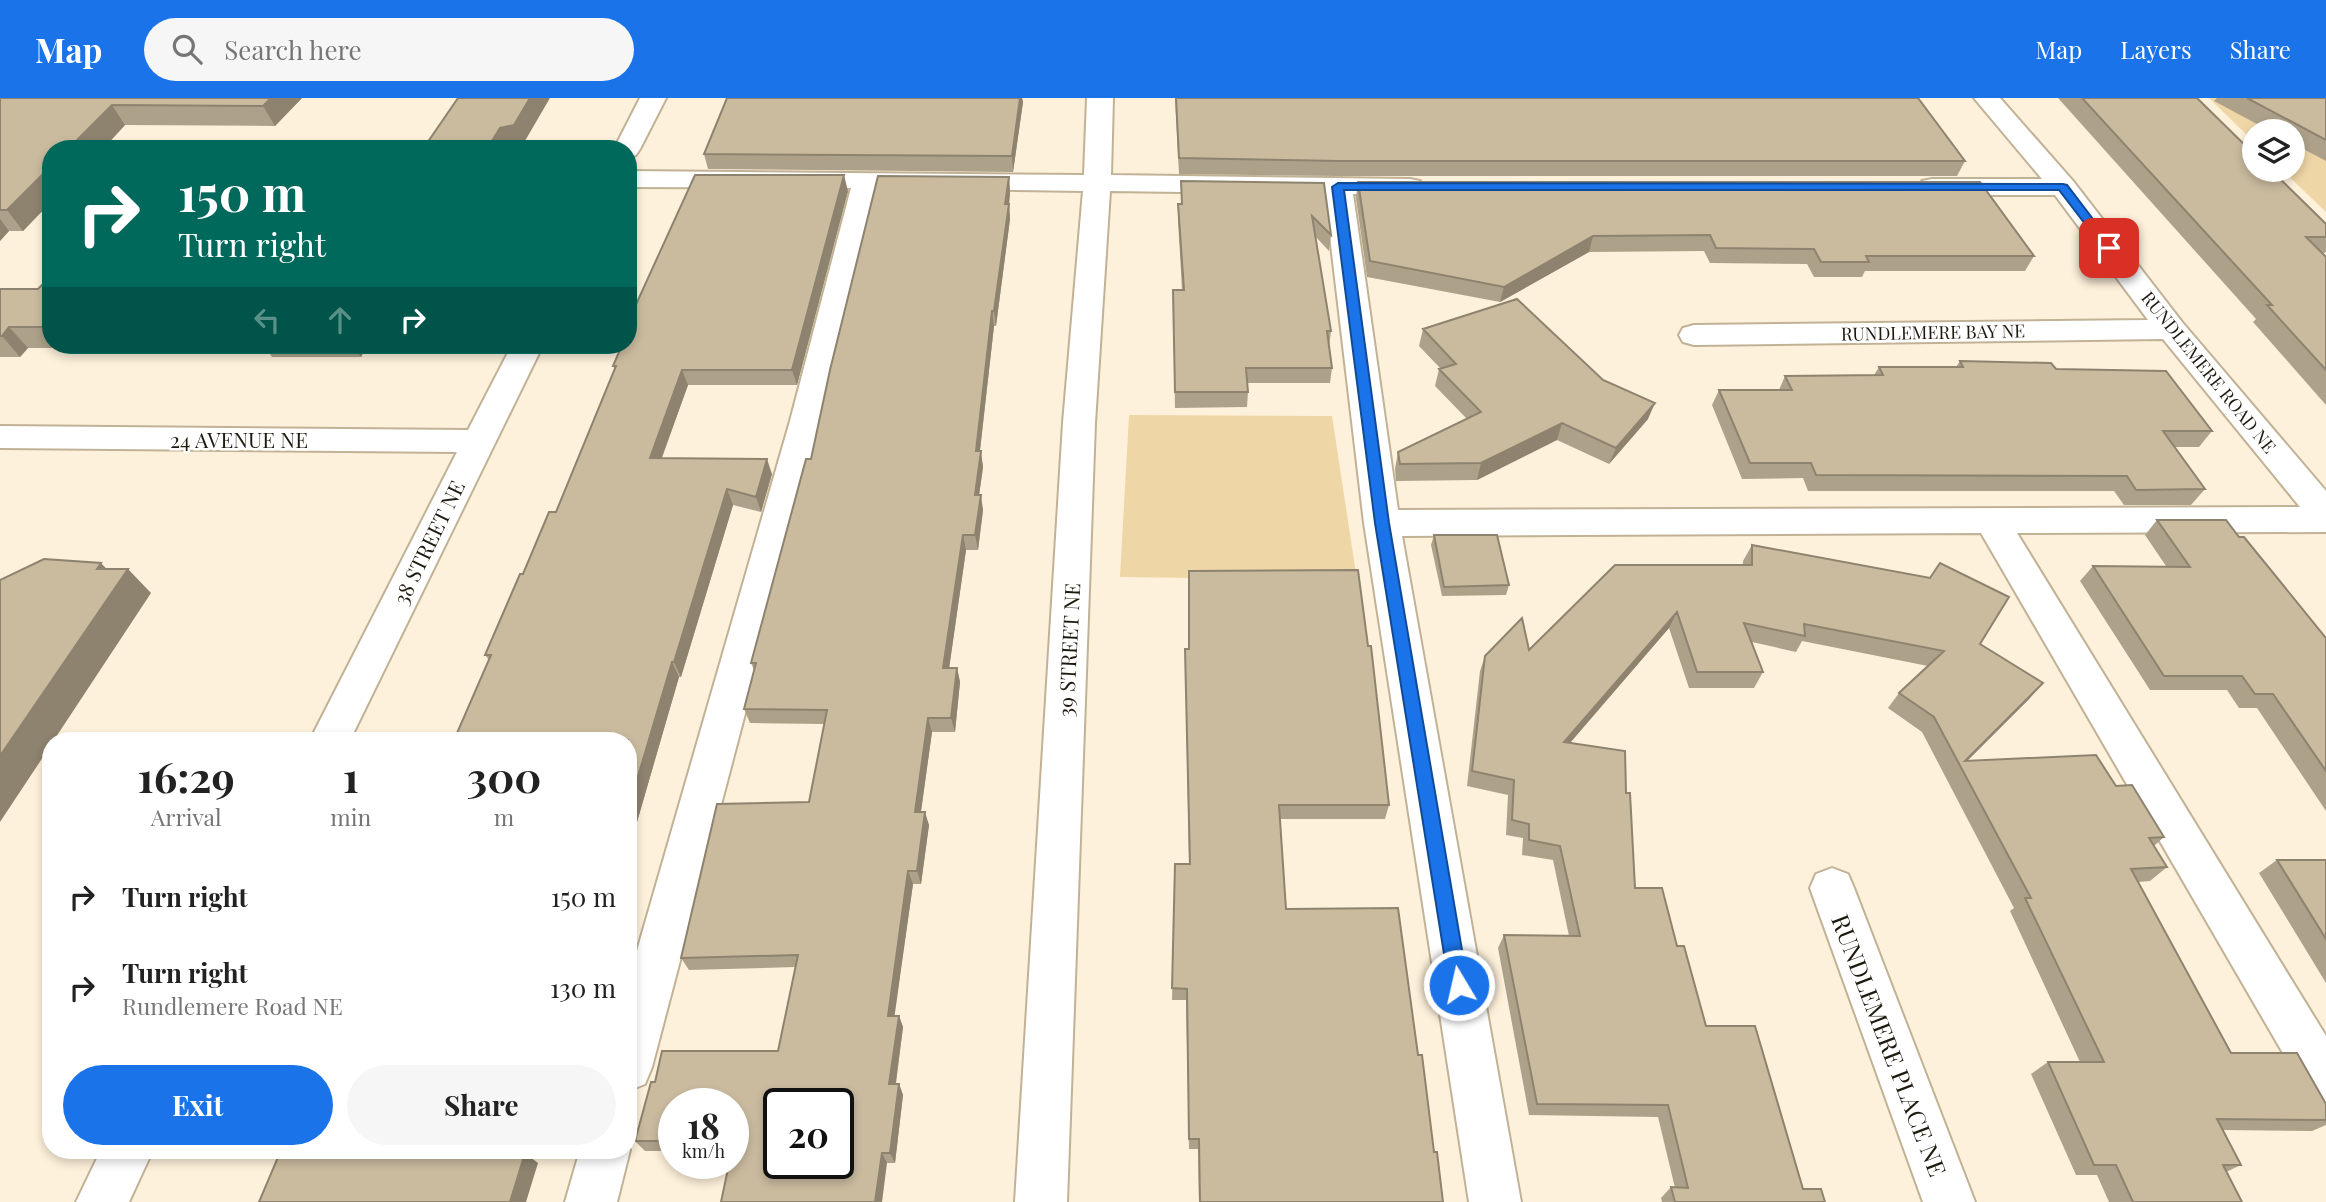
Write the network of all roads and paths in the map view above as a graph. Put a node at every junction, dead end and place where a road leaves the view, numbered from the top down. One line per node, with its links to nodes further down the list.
1 (653, 98): 4 (street)
2 (1100, 98): 7 (street, 39 STREET NE)
3 (1987, 98): 11 (street, RUNDLEMERE ROAD NE)
4 (632, 140)
5 (637, 179): 6 (street)
6 (867, 180): 7 (street); 23 (street)
7 (1097, 183): 8 (street); 29 (street, 39 STREET NE)
8 (1338, 187): 9 (street); 20 (street)
9 (1435, 187)
10 (1909, 187): 11 (street)
11 (2063, 187): 12 (street, RUNDLEMERE ROAD NE)
12 (2171, 329): 13 (street, RUNDLEMERE BAY NE); 17 (street, RUNDLEMERE ROAD NE)
13 (1694, 335)
14 (522, 354): 16 (street, 38 STREET NE)
15 (0, 437): 16 (street, 24 AVENUE NE)
16 (478, 441): 21 (street, 38 STREET NE)
17 (2326, 514)
18 (2326, 519): 19 (street)
19 (1992, 520): 20 (street); 24 (street)
20 (1382, 523): 30 (street)
21 (334, 732)
22 (1832, 888): 31 (street, RUNDLEMERE PLACE NE)
23 (637, 1034)
24 (2326, 1081)
25 (124, 1159): 27 (street)
26 (603, 1159): 28 (street)
27 (102, 1202)
28 (591, 1202)
29 (1041, 1202)
30 (1495, 1202)
31 (1949, 1202)

